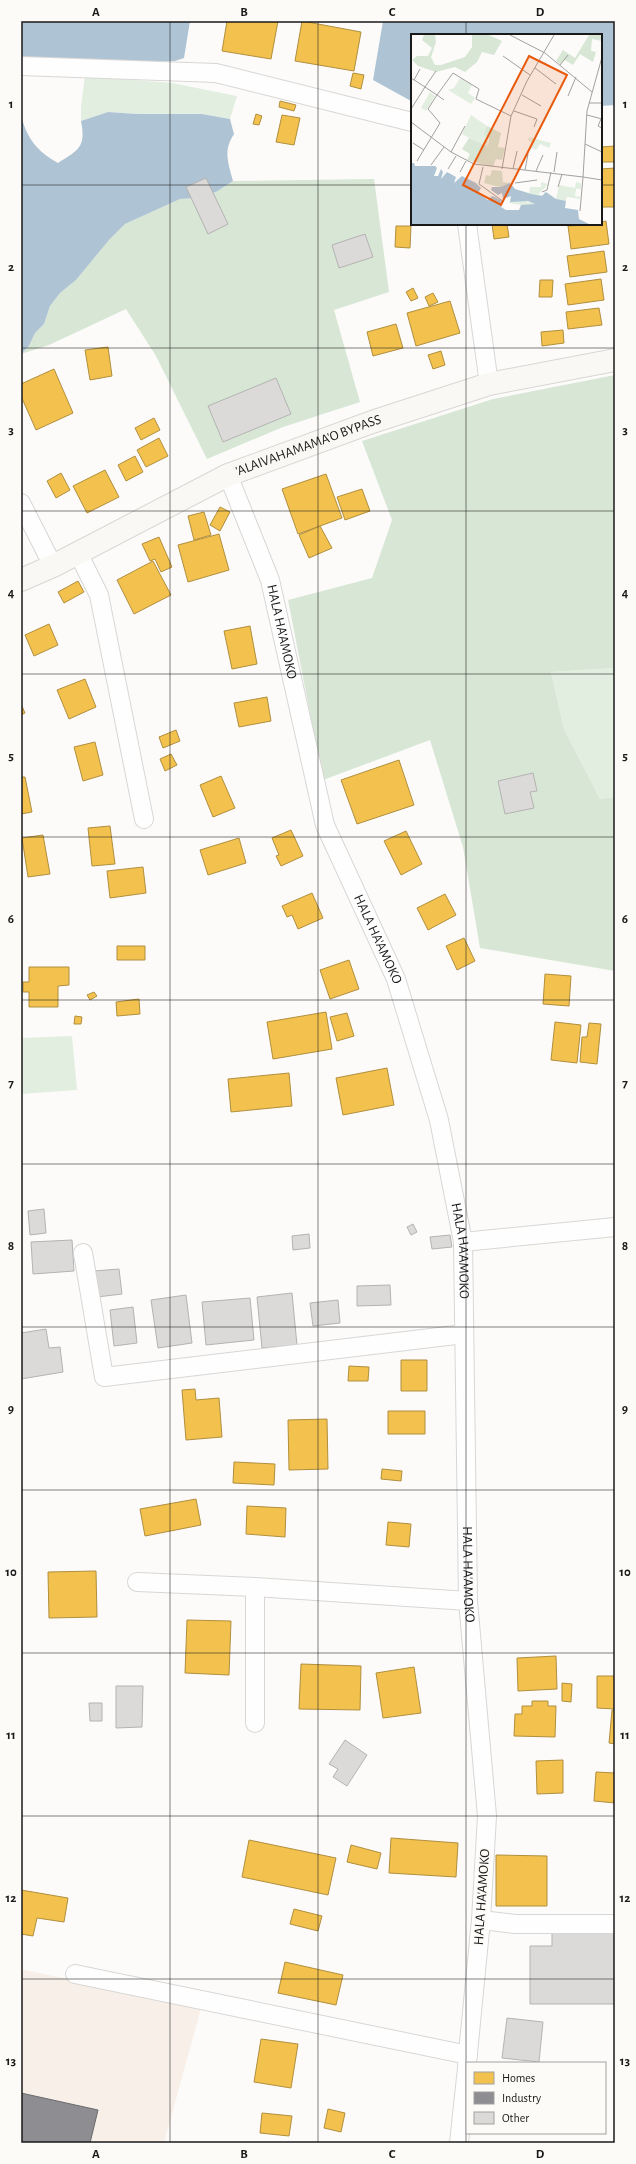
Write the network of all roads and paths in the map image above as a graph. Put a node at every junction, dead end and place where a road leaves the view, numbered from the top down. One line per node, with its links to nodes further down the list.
1 (21, 66): 2 (street)
2 (411, 122)
3 (467, 225): 5 (street)
4 (615, 360): 5 (main road, 'ALAIVAHAMAMA'O BYPASS)
5 (489, 384): 6 (main road, 'ALAIVAHAMAMA'O BYPASS)
6 (228, 475): 8 (main road, 'ALAIVAHAMAMA'O BYPASS); 13 (street, HALA HA'AMOKO)
7 (21, 503): 9 (street)
8 (78, 553): 9 (main road, 'ALAIVAHAMAMA'O BYPASS); 11 (street)
9 (53, 566): 10 (main road, 'ALAIVAHAMAMA'O BYPASS)
10 (21, 580)
11 (144, 819)
12 (615, 1227): 13 (street)
13 (463, 1242): 15 (street, HALA HA'AMOKO)
14 (83, 1253): 15 (street)
15 (464, 1334): 18 (street, HALA HA'AMOKO)
16 (136, 1582): 17 (street)
17 (255, 1587): 18 (street); 19 (street)
18 (468, 1601): 20 (street, HALA HA'AMOKO)
19 (255, 1723)
20 (481, 1920): 21 (street); 23 (street, HALA HA'AMOKO)
21 (615, 1924)
22 (75, 1974): 23 (street)
23 (468, 2062)
24 (466, 2082): 25 (street, HALA HA'AMOKO)
25 (460, 2143)

